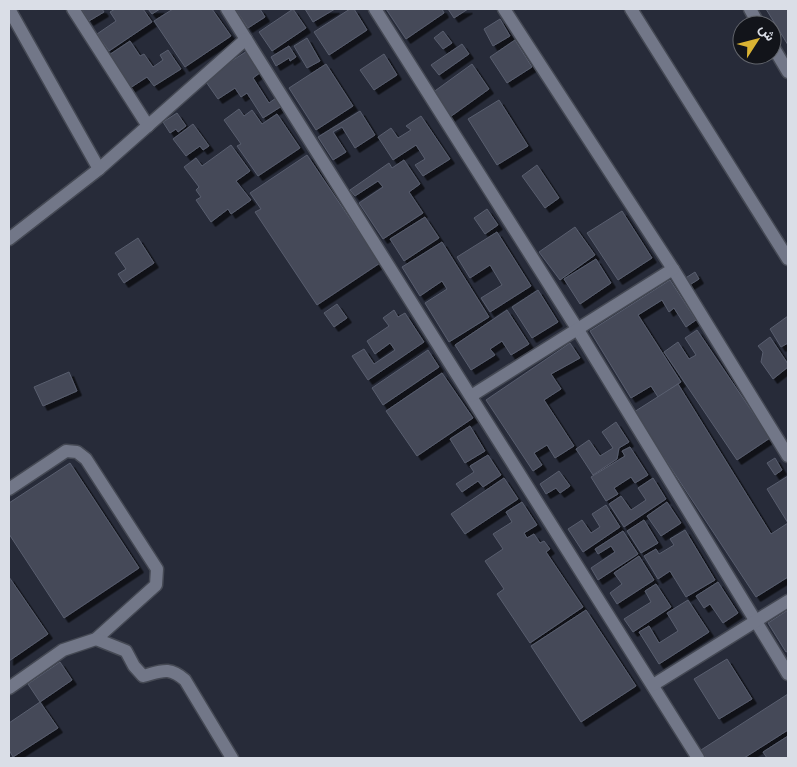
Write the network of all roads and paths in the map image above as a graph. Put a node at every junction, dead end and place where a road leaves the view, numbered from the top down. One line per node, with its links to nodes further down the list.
1 (9, 9): 9 (street)
2 (73, 9): 8 (street)
3 (226, 9): 7 (street)
4 (376, 9): 13 (street)
5 (504, 9): 12 (street)
6 (630, 9): 11 (street)
7 (246, 40): 8 (street); 14 (street)
8 (148, 126): 9 (street)
9 (99, 169): 10 (street)
10 (9, 239)
11 (788, 259)
12 (673, 269): 13 (street); 15 (street)
13 (578, 330): 14 (street); 18 (street)
14 (471, 396): 21 (street)
15 (788, 456)
16 (9, 489): 19 (street)
17 (788, 601): 18 (street)
18 (756, 622): 20 (street); 21 (street)
19 (96, 639): 22 (street); 23 (street)
20 (788, 674)
21 (653, 685): 24 (street)
22 (9, 688)
23 (232, 758)
24 (698, 758)

